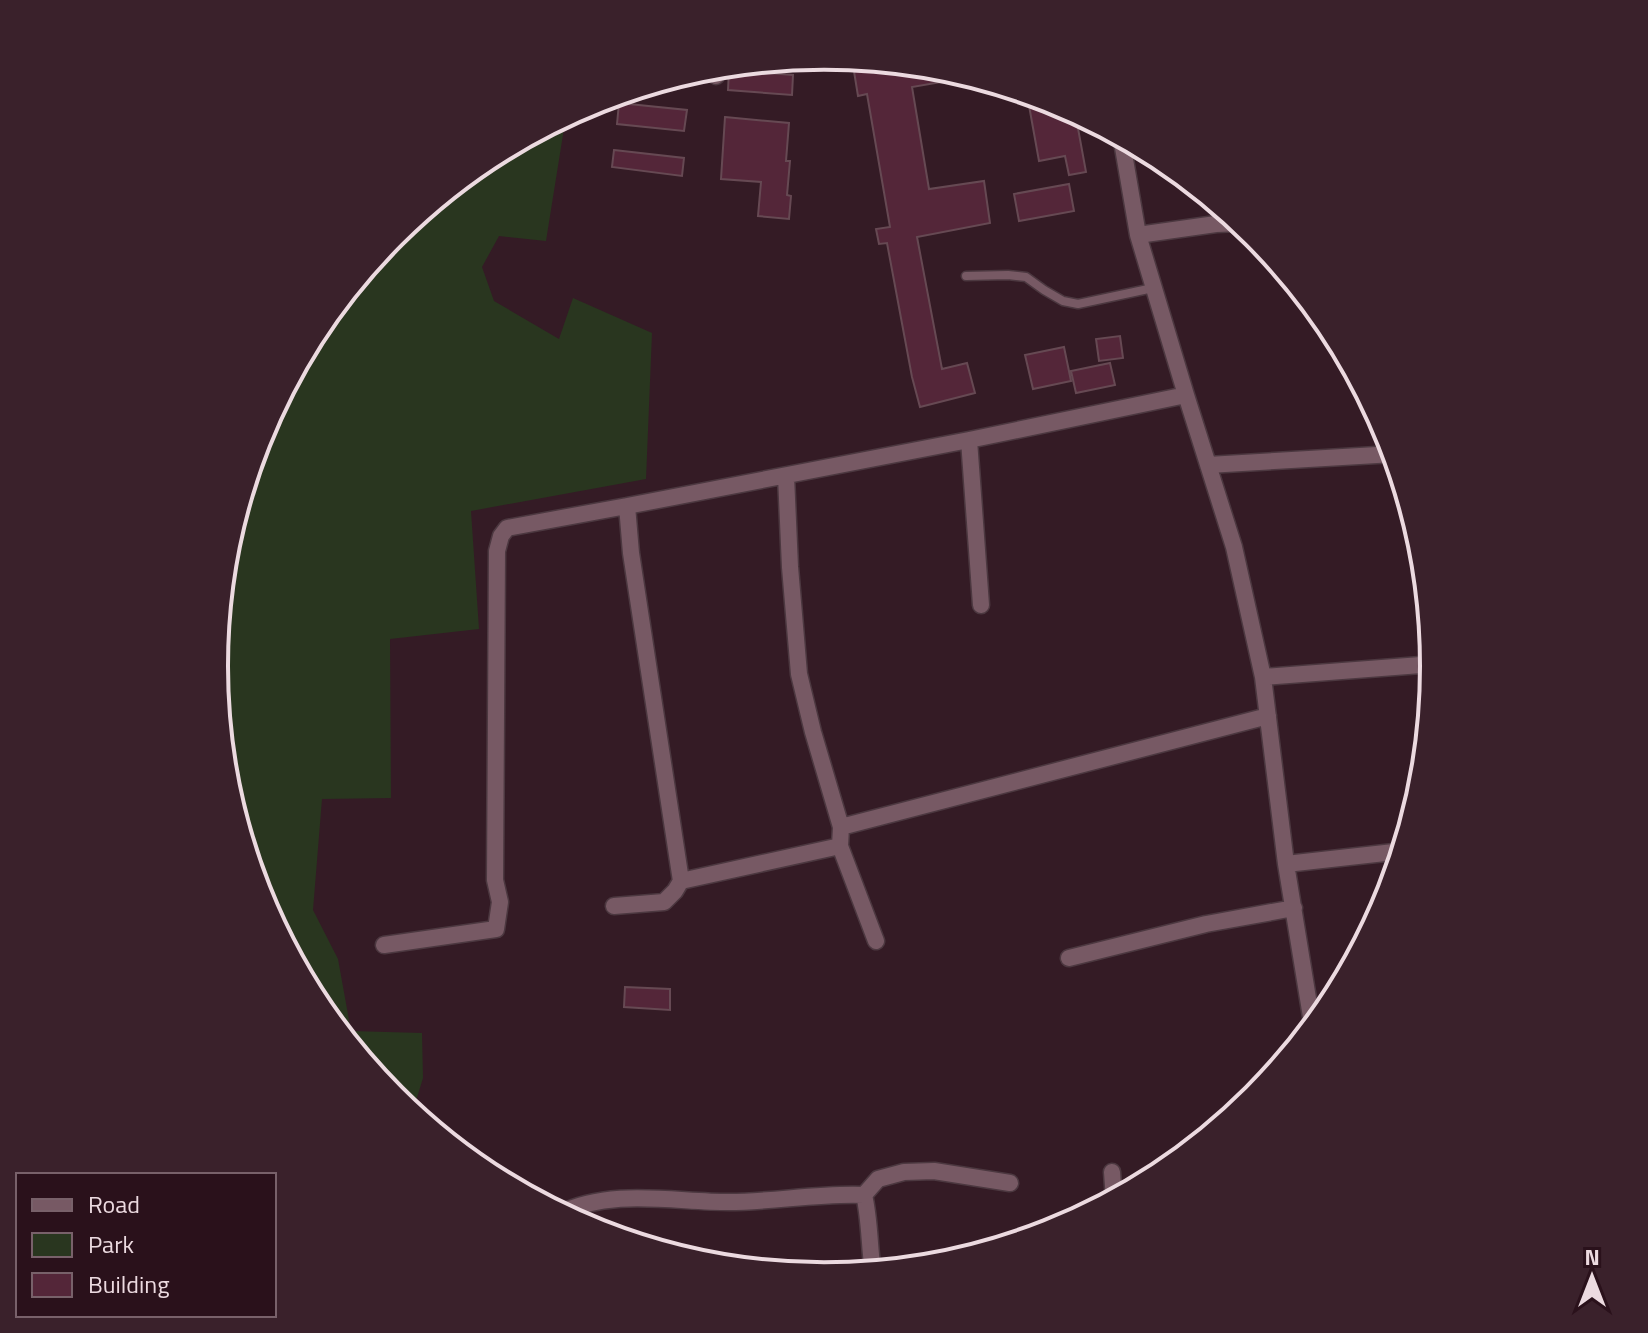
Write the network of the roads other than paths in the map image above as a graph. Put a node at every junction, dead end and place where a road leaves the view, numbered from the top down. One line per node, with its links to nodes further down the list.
1 (1124, 151): 3 (street)
2 (1224, 225): 3 (street)
3 (1138, 235): 5 (street)
4 (966, 276): 5 (lane)
5 (1154, 288): 6 (street)
6 (1186, 395): 7 (street); 9 (street)
7 (969, 440): 10 (street); 12 (street)
8 (1381, 455): 9 (street)
9 (1208, 465): 14 (street)
10 (786, 476): 11 (street); 16 (street)
11 (627, 506): 20 (street); 24 (street)
12 (981, 605)
13 (1420, 665): 14 (street)
14 (1263, 677): 15 (street)
15 (1268, 716): 16 (street); 19 (street)
16 (841, 827): 17 (street)
17 (840, 846): 20 (street); 23 (street)
18 (1391, 852): 19 (street)
19 (1286, 864): 22 (street)
20 (681, 881): 21 (street)
21 (614, 906)
22 (1294, 908): 25 (street); 26 (street)
23 (876, 941)
24 (384, 945)
25 (1069, 958)
26 (1310, 1012)
27 (1112, 1172): 29 (street)
28 (1010, 1183): 30 (street)
29 (1113, 1188)
30 (864, 1195): 31 (street); 32 (street)
31 (574, 1207)
32 (872, 1261)

